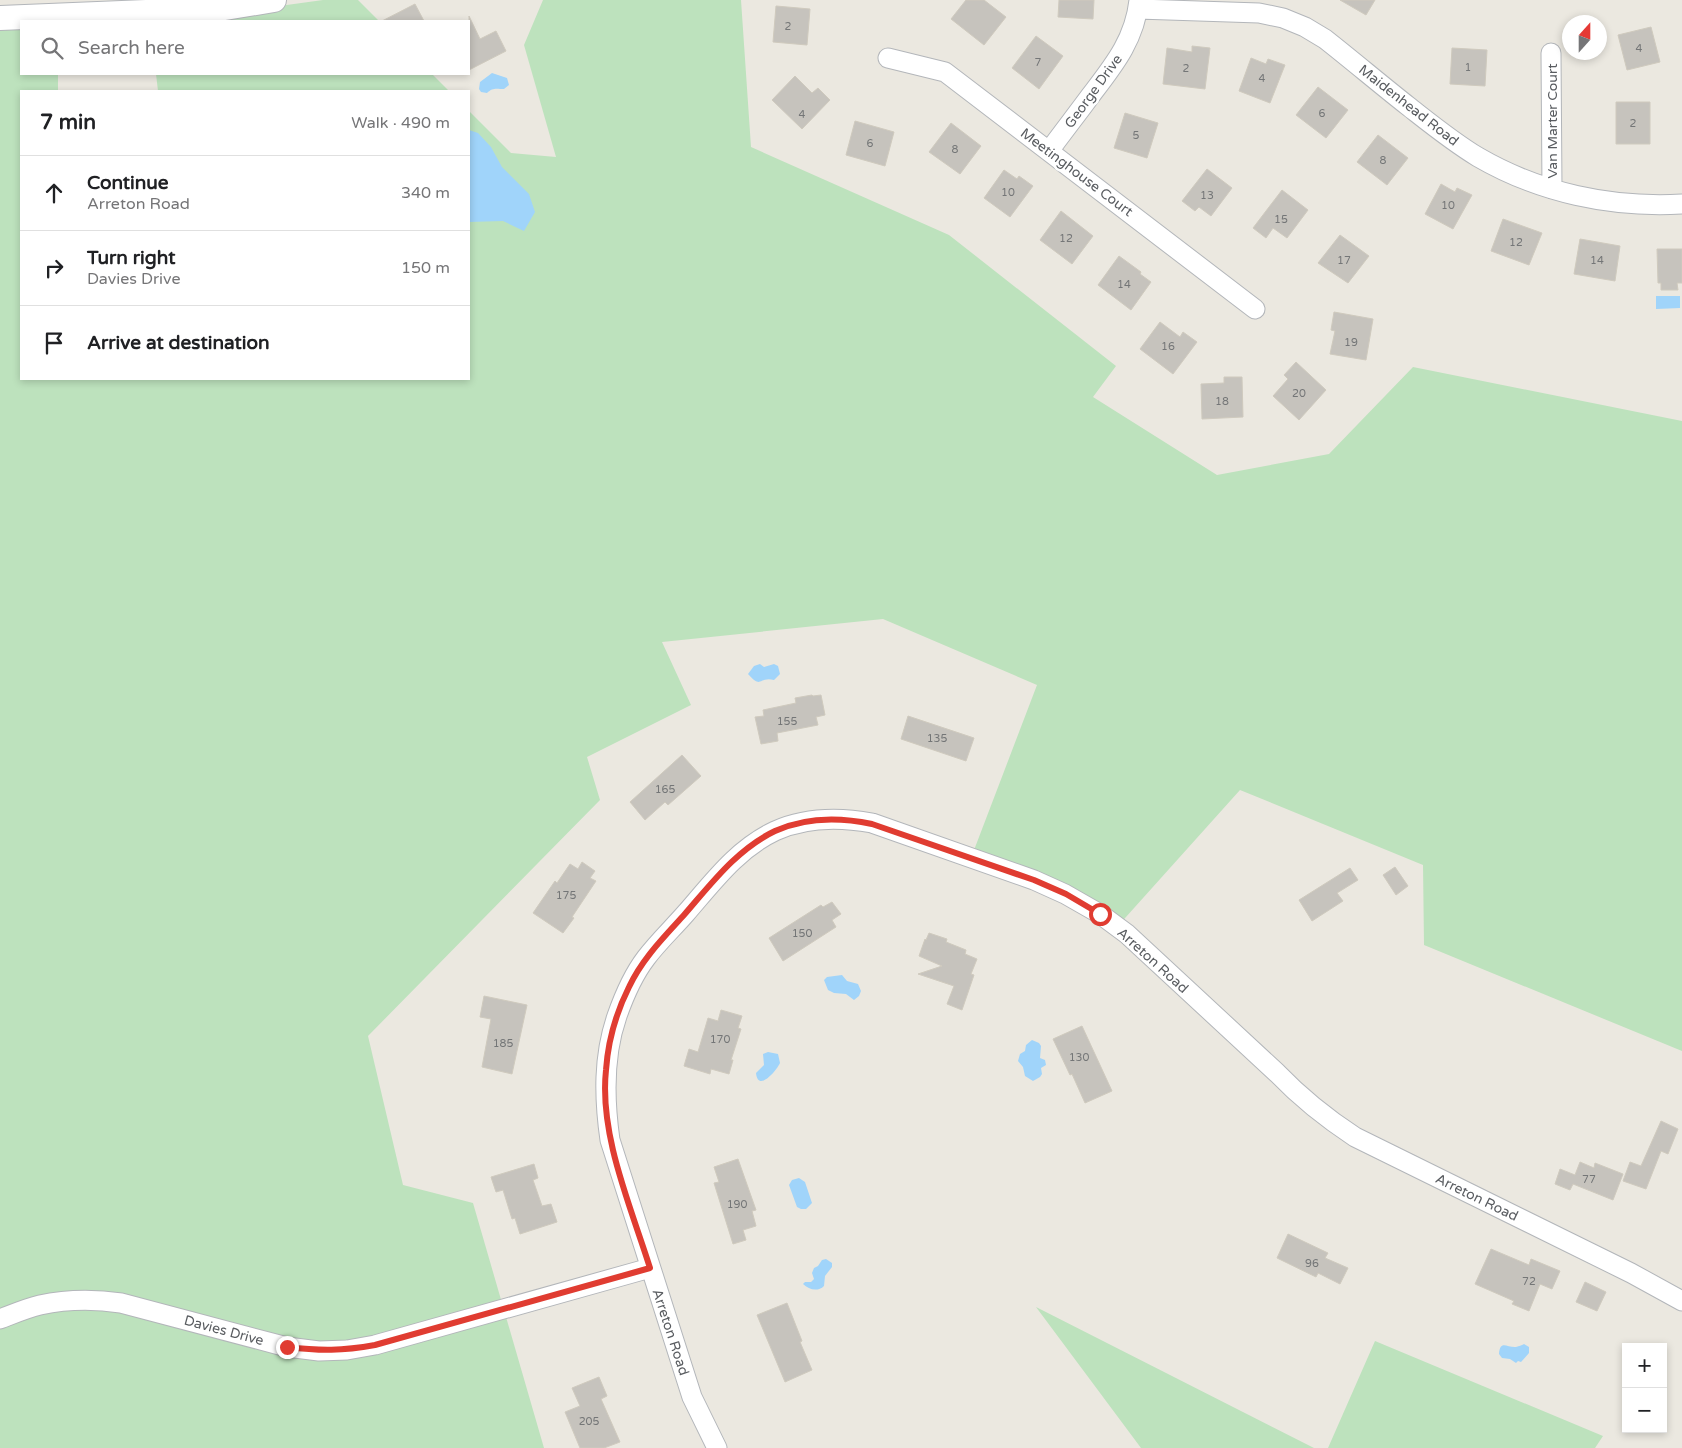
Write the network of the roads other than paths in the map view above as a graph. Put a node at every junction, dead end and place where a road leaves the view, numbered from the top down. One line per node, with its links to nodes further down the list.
1 (274, 0): 3 (street)
2 (1139, 5): 6 (street, George Drive); 7 (street, Maidenhead Road)
3 (0, 18)
4 (1552, 54): 7 (street, Van Marter Court)
5 (888, 58): 6 (street, Meetinghouse Court)
6 (1049, 151): 9 (street, Meetinghouse Court)
7 (1552, 189): 8 (street, Maidenhead Road)
8 (1682, 204)
9 (1255, 309)
10 (650, 1268): 11 (street, Arreton Road); 12 (street, Davies Drive); 13 (street, Arreton Road)
11 (1682, 1301)
12 (0, 1318)
13 (717, 1448)

